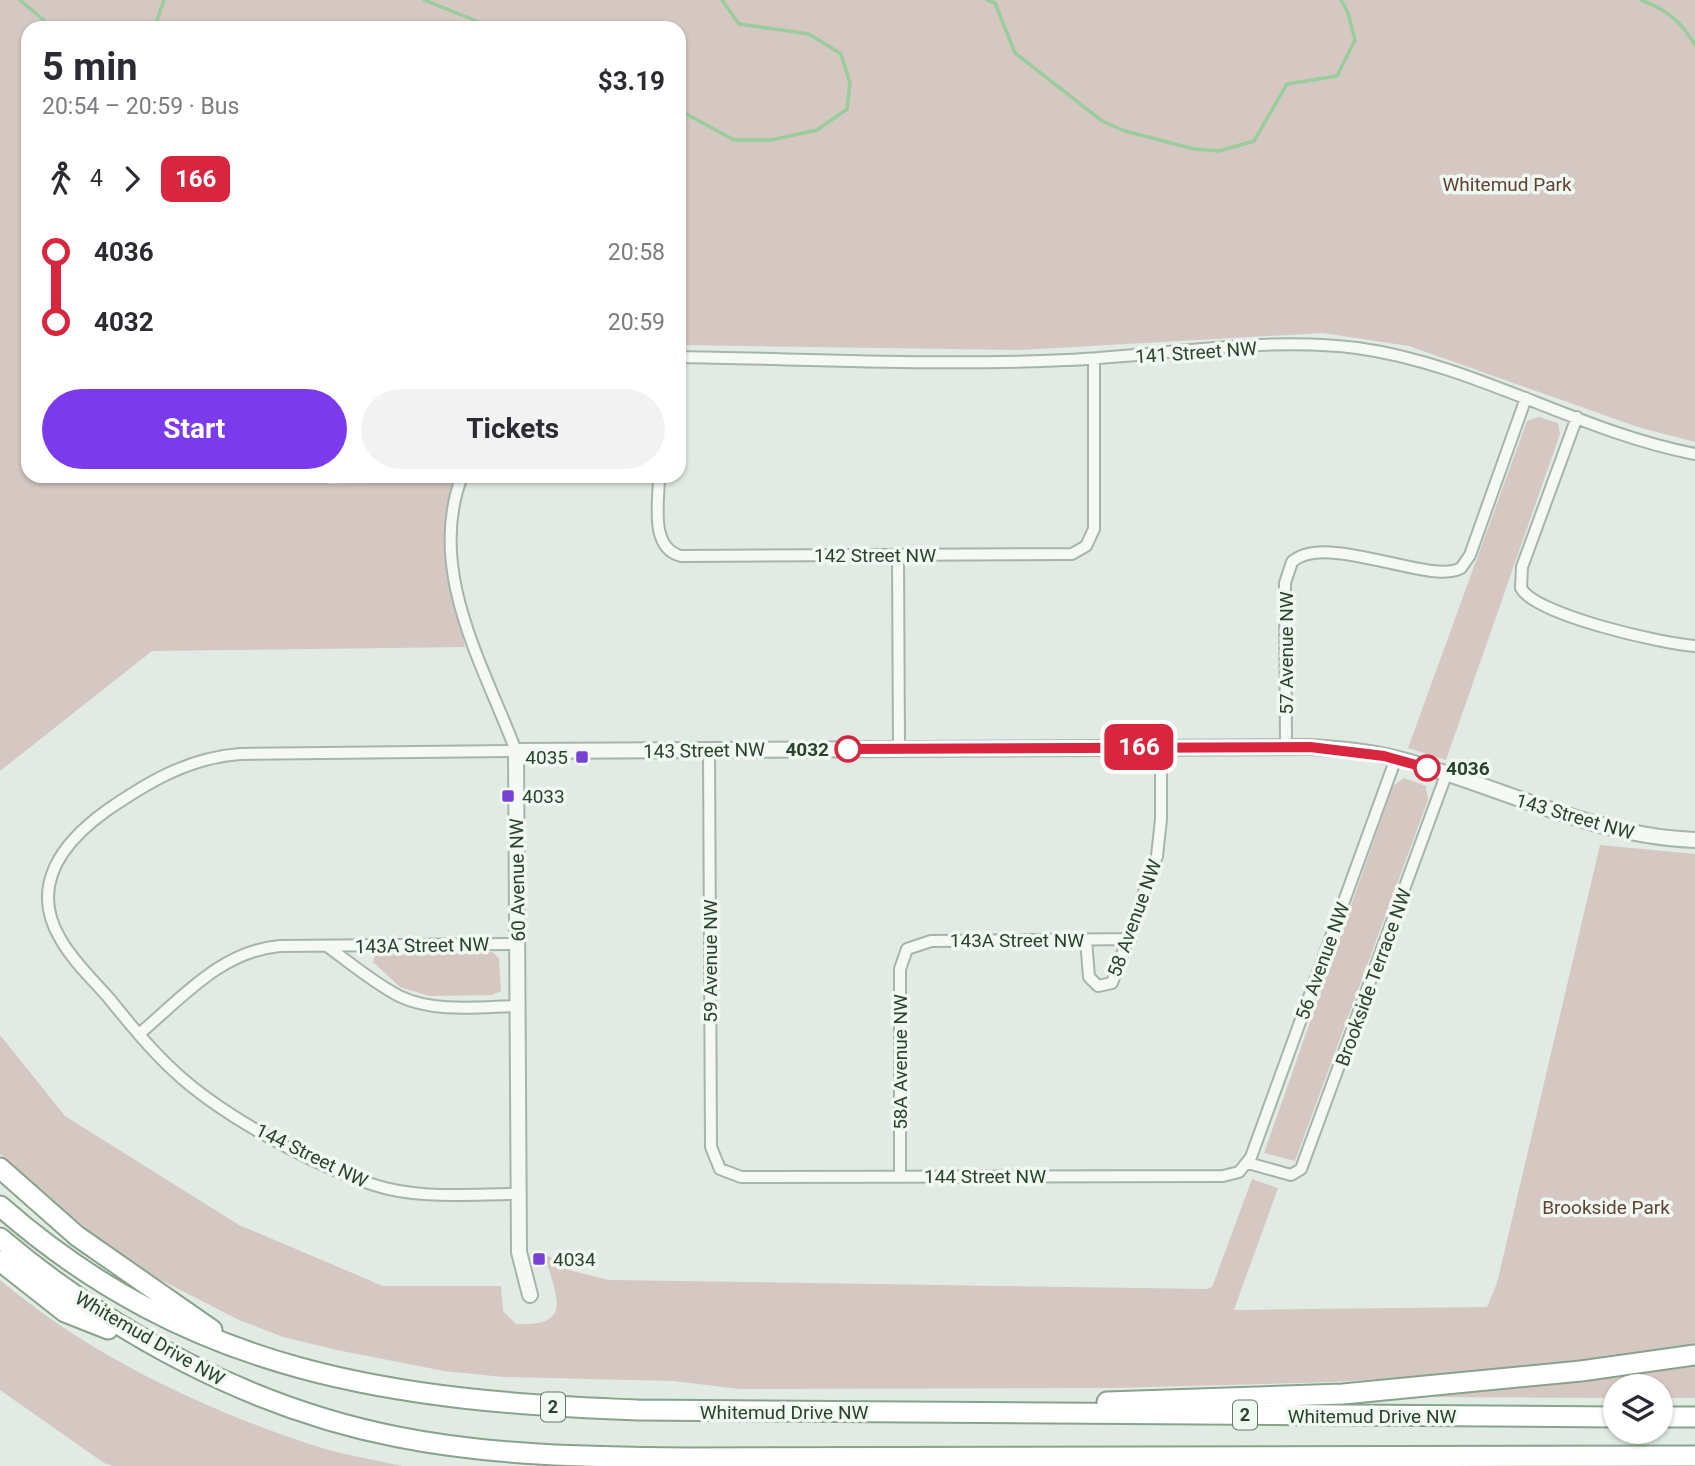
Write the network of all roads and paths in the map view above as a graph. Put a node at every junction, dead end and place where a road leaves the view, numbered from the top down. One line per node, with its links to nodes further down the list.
1 (686, 357): 2 (street, 141 Street NW)
2 (1094, 359): 3 (street, 141 Street NW); 8 (street, 142 Street NW)
3 (1526, 398): 4 (street, 141 Street NW); 10 (street, 57 Avenue NW)
4 (1577, 417): 5 (street, 141 Street NW); 9 (street)
5 (1695, 454)
6 (460, 483): 14 (street, 60 Avenue NW)
7 (659, 483): 8 (street, 142 Street NW)
8 (898, 555): 12 (street)
9 (1695, 646)
10 (1286, 746): 11 (street, 143 Street NW); 15 (street, 143 Street NW)
11 (1161, 747): 12 (street, 143 Street NW); 19 (street, 58 Avenue NW)
12 (899, 748): 13 (street, 143 Street NW)
13 (709, 750): 14 (street, 143 Street NW); 28 (street, 59 Avenue NW)
14 (516, 751): 17 (street, 143 Street NW); 21 (street, 60 Avenue NW)
15 (1396, 758): 16 (street, 143 Street NW); 26 (street, 56 Avenue NW)
16 (1446, 775): 18 (street, 143 Street NW); 26 (street, Brookside Terrace NW)
17 (94, 820): 25 (street, 144 Street NW)
18 (1695, 840)
19 (1130, 939): 20 (street, 143A Street NW); 20 (street, 58 Avenue NW)
20 (1086, 940): 23 (street, 143A Street NW)
21 (517, 944): 22 (street, 143A Street NW); 24 (street, 60 Avenue NW)
22 (327, 946): 24 (street, 143A Street NW); 25 (street, 143A Street NW)
23 (907, 949): 29 (street, 58A Avenue NW)
24 (517, 1006): 30 (street, 60 Avenue NW)
25 (139, 1034): 30 (street, 144 Street NW)
26 (1248, 1163): 29 (street, 144 Street NW)
27 (0, 1168): 35 (highway)
28 (720, 1170): 29 (street, 144 Street NW)
29 (900, 1176)
30 (518, 1194): 34 (street, 60 Avenue NW)
31 (0, 1206): 35 (highway, Whitemud Drive NW / 2)
32 (0, 1238): 36 (highway, Whitemud Drive NW / 2)
33 (0, 1261): 36 (highway)
34 (530, 1295)
35 (238, 1350): 38 (highway, Whitemud Drive NW / 2)
36 (170, 1354): 43 (highway, Whitemud Drive NW / 2)
37 (1695, 1355): 38 (highway)
38 (874, 1412): 39 (highway, Whitemud Drive NW / 2)
39 (1603, 1417)
40 (1673, 1417): 41 (highway)
41 (1695, 1418)
42 (1695, 1456): 43 (highway, Whitemud Drive NW / 2)
43 (1093, 1458): 44 (highway)
44 (1184, 1466)

